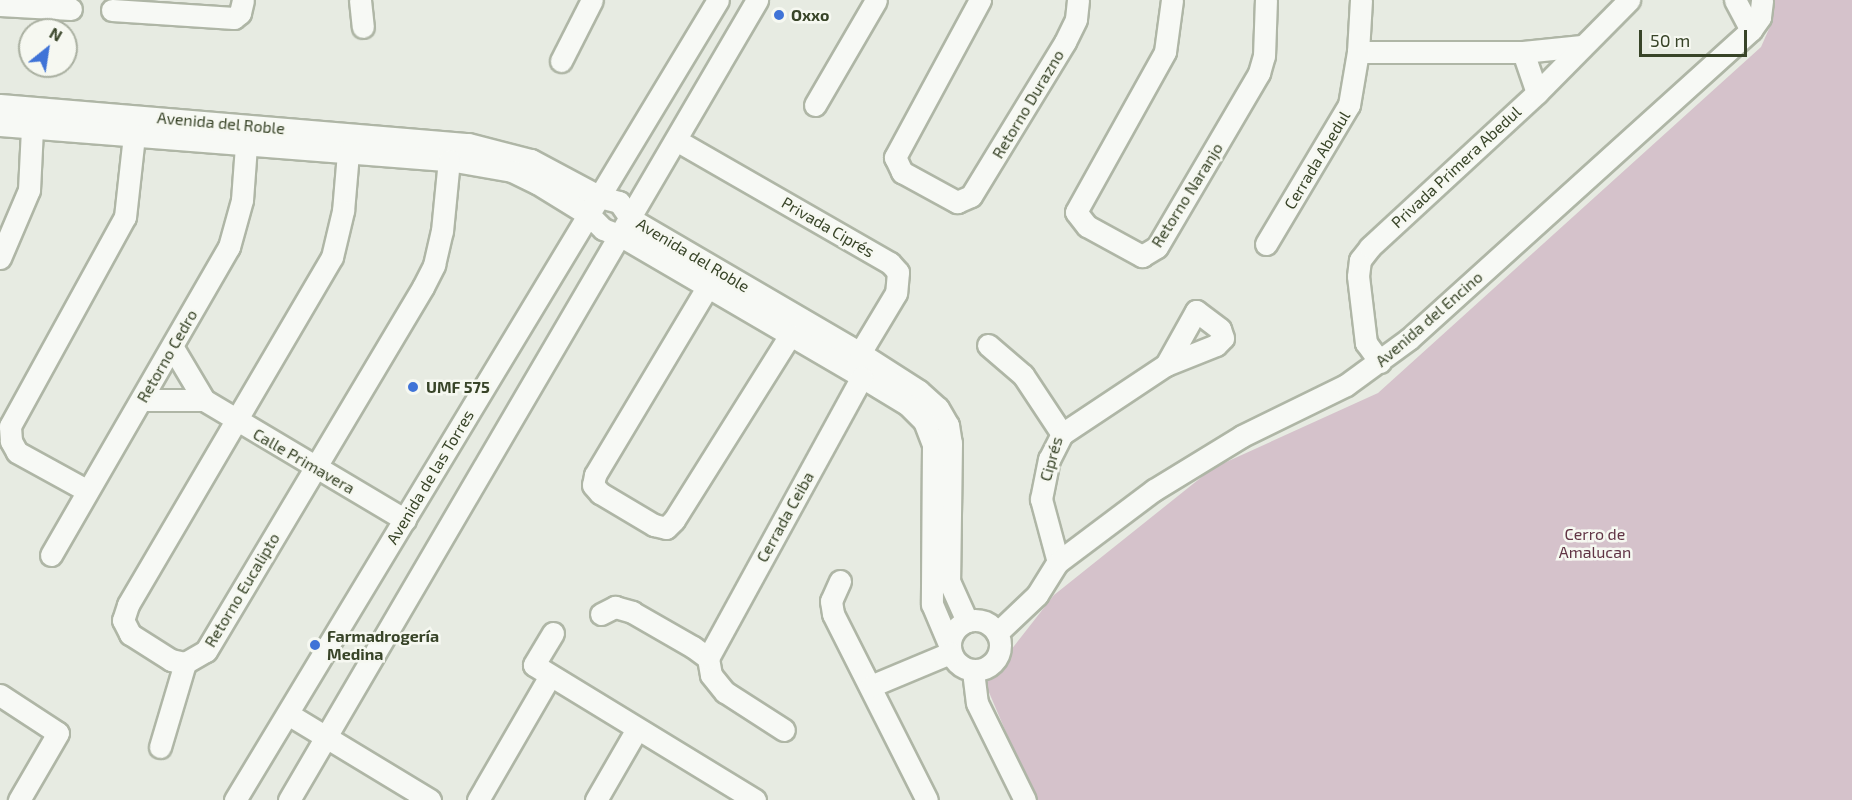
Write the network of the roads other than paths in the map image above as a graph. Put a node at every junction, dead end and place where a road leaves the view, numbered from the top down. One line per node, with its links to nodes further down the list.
1 (360, 0): 20 (street)
2 (590, 0): 25 (street)
3 (718, 0): 36 (street, Avenida de las Torres)
4 (757, 0): 32 (street)
5 (876, 0): 28 (street)
6 (980, 0): 7 (street, Retorno Durazno)
7 (1078, 0)
8 (1172, 0): 9 (street, Retorno Naranjo)
9 (1266, 0)
10 (1361, 0): 23 (street, Cerrada Abedul)
11 (1629, 0): 22 (street, Privada Primera Abedul)
12 (1735, 0): 21 (street)
13 (1762, 0): 21 (street, Avenida del Encino)
14 (41, 3): 15 (street); 18 (street)
15 (0, 4)
16 (139, 6): 17 (street); 19 (street)
17 (242, 7)
18 (71, 9)
19 (112, 10)
20 (363, 27)
21 (1751, 30): 46 (street, Avenida del Encino)
22 (1582, 46): 24 (street); 26 (street, Privada Primera Abedul)
23 (1358, 52): 24 (street); 39 (street, Cerrada Abedul)
24 (1523, 52): 26 (street)
25 (561, 61)
26 (1537, 93): 46 (street, Privada Primera Abedul)
27 (0, 105): 36 (street, Avenida del Roble)
28 (815, 105)
29 (0, 124): 30 (street, Avenida del Roble)
30 (32, 128): 31 (street, Avenida del Roble); 40 (street)
31 (134, 136): 33 (street, Avenida del Roble); 54 (street)
32 (676, 140): 38 (street); 45 (street, Privada Ciprés)
33 (246, 144): 34 (street, Avenida del Roble); 44 (street, Retorno Cedro)
34 (348, 153): 35 (street, Avenida del Roble); 51 (street)
35 (449, 160): 37 (street, Avenida del Roble); 53 (street, Retorno Eucalipto)
36 (600, 197): 37 (street, Avenida de las Torres); 38 (street, Avenida del Roble)
37 (589, 215): 38 (street, Avenida del Roble); 55 (street, Avenida de las Torres)
38 (626, 227): 41 (street, Avenida del Roble); 45 (street, Avenida del Roble); 73 (street)
39 (1266, 244)
40 (0, 258)
41 (708, 286): 42 (street, Avenida del Roble); 42 (street)
42 (790, 335): 48 (street, Avenida del Roble)
43 (988, 345): 52 (street, Ciprés)
44 (173, 348): 49 (street, Retorno Cedro); 50 (street, Calle Primavera)
45 (860, 353): 60 (street, Avenida del Roble)
46 (1380, 362): 57 (street, Avenida del Encino)
47 (1166, 365): 47 (street); 52 (street)
48 (862, 377): 63 (street, Avenida del Roble); 64 (street, Cerrada Ceiba)
49 (142, 400): 50 (street); 54 (street, Retorno Cedro)
50 (204, 400): 51 (street, Calle Primavera)
51 (237, 421): 53 (street, Calle Primavera); 65 (street)
52 (1062, 434): 57 (street, Ciprés)
53 (316, 468): 55 (street, Calle Primavera); 65 (street, Retorno Eucalipto)
54 (86, 490): 56 (street, Retorno Cedro)
55 (405, 520): 70 (street, Avenida de las Torres)
56 (51, 555)
57 (1058, 562): 62 (street, Avenida del Encino)
58 (840, 581): 68 (street)
59 (601, 614): 64 (street)
60 (968, 621): 62 (street); 63 (street)
61 (553, 633): 66 (street)
62 (997, 633): 67 (street)
63 (950, 649): 67 (street); 68 (street)
64 (708, 658): 72 (street)
65 (185, 663): 74 (street)
66 (542, 671): 71 (street); 80 (street)
67 (973, 671): 83 (street)
68 (872, 686): 82 (street)
69 (0, 695): 76 (street)
70 (288, 714): 73 (street); 77 (street, Avenida de las Torres)
71 (637, 729): 75 (street); 81 (street)
72 (784, 730)
73 (326, 738): 78 (street); 79 (street)
74 (160, 747)
75 (743, 797)
76 (19, 800)
77 (235, 800)
78 (289, 800)
79 (430, 800)
80 (478, 800)
81 (596, 800)
82 (927, 800)
83 (1025, 800)

